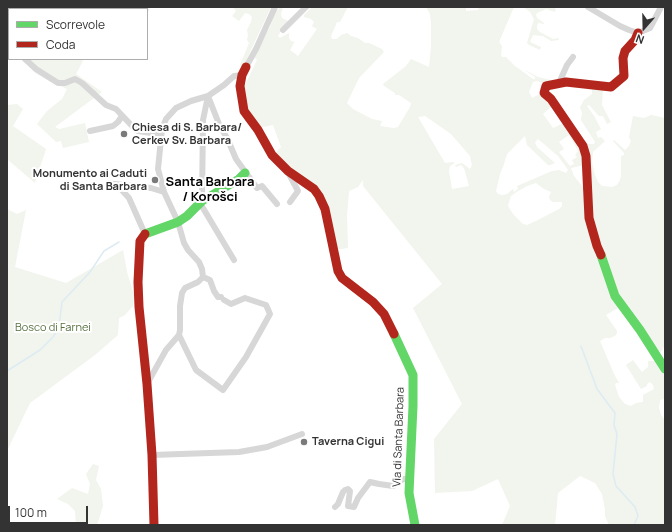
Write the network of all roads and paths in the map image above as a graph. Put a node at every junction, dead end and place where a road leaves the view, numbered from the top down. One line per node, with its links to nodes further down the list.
1 (274, 7): 9 (street)
2 (306, 7): 5 (street)
3 (588, 7): 6 (street)
4 (661, 7): 6 (street)
5 (283, 30)
6 (638, 33): 10 (street)
7 (573, 57): 10 (street)
8 (27, 60): 12 (street)
9 (244, 71): 11 (street); 15 (street, Via di Santa Barbara)
10 (559, 83): 26 (street)
11 (208, 96): 14 (street); 16 (street); 18 (street)
12 (122, 116): 13 (street); 14 (street)
13 (90, 131)
14 (161, 134): 17 (street)
15 (288, 171): 19 (street); 30 (street, Via di Santa Barbara)
16 (245, 173): 18 (street); 20 (street)
17 (164, 192): 21 (street); 22 (street)
18 (201, 202): 21 (street); 23 (street)
19 (290, 202)
20 (277, 204)
21 (178, 222): 22 (street); 24 (street)
22 (145, 234): 27 (street)
23 (234, 260)
24 (203, 277): 25 (street); 25 (street)
25 (179, 335): 27 (street)
26 (665, 369)
27 (147, 384): 29 (street)
28 (302, 434): 29 (street)
29 (152, 455): 32 (street)
30 (409, 479): 31 (street); 33 (street, Via di Santa Barbara)
31 (335, 507)
32 (154, 525)
33 (415, 525)

